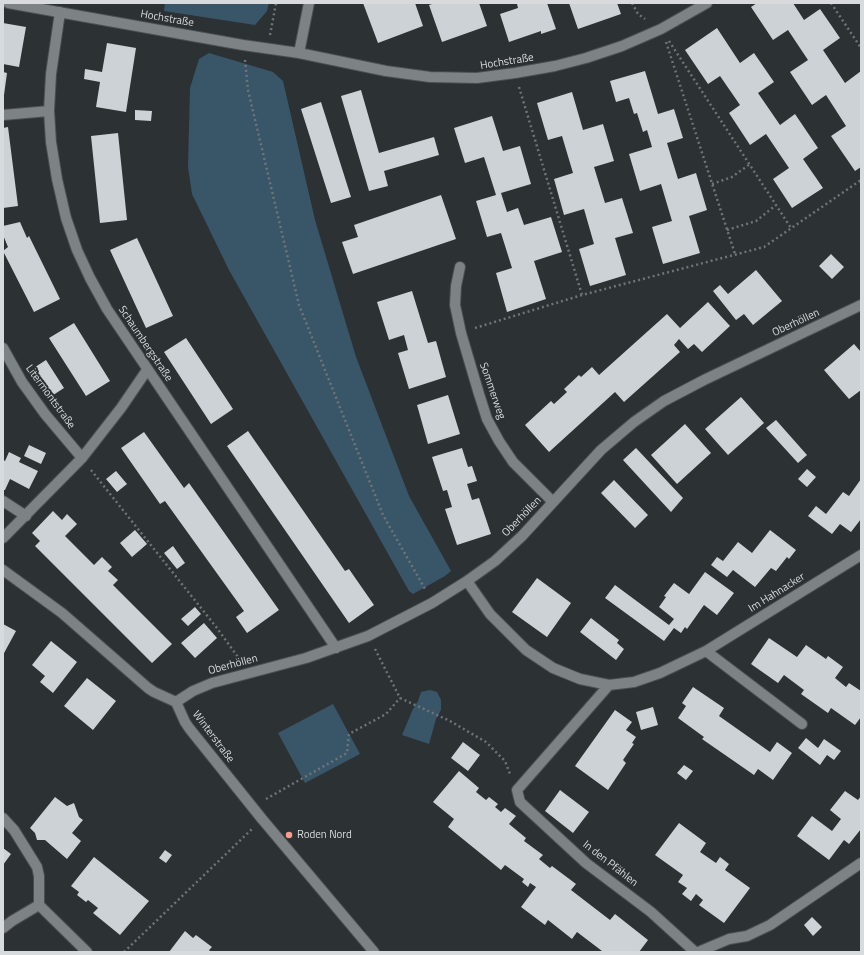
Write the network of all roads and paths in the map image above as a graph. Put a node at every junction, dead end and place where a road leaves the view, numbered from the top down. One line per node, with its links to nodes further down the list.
1 (8, 3): 6 (street, Hochstraße)
2 (276, 3): 9 (path)
3 (309, 3): 11 (street)
4 (707, 3): 7 (street, Hochstraße)
5 (831, 3): 10 (path)
6 (60, 12): 8 (street, Hochstraße); 13 (street, Schaumbergstraße)
7 (661, 29): 12 (street, Hochstraße); 15 (path); 17 (path)
8 (243, 45): 9 (street, Hochstraße); 36 (path)
9 (265, 48): 11 (street, Hochstraße)
10 (861, 48)
11 (299, 53): 12 (street, Hochstraße)
12 (515, 73): 23 (path)
13 (49, 111): 14 (street); 27 (street, Schaumbergstraße)
14 (3, 115)
15 (750, 164): 17 (path); 18 (path)
16 (861, 180): 19 (path)
17 (712, 184): 20 (path)
18 (776, 205): 19 (path); 20 (path)
19 (791, 228): 21 (path)
20 (727, 230): 21 (path)
21 (735, 254): 23 (path)
22 (460, 267): 25 (street, Sommerweg)
23 (582, 295): 25 (path)
24 (861, 305): 30 (street, Oberhöllen)
25 (461, 333): 30 (street, Sommerweg)
26 (3, 348): 28 (street, Litermontstraße)
27 (147, 370): 28 (street); 38 (street, Schaumbergstraße)
28 (82, 458): 31 (street); 40 (path)
29 (3, 501): 31 (street)
30 (553, 502): 35 (street, Oberhöllen)
31 (26, 516): 32 (street)
32 (3, 538)
33 (861, 555): 39 (street, Im Hahnacker)
34 (3, 570): 43 (street)
35 (467, 581): 36 (street, Oberhöllen); 41 (street, Im Hahnacker)
36 (432, 602): 37 (street, Oberhöllen)
37 (368, 636): 38 (street, Oberhöllen); 42 (path)
38 (336, 648): 40 (street, Oberhöllen)
39 (706, 651): 41 (street, Im Hahnacker); 44 (street)
40 (250, 673): 43 (street, Oberhöllen)
41 (610, 685): 45 (street)
42 (400, 698): 45 (path); 46 (path)
43 (176, 702): 46 (street, Winterstraße)
44 (802, 724)
45 (516, 790): 55 (street, In den Pfählen)
46 (252, 807): 48 (street, Winterstraße)
47 (3, 818): 50 (street)
48 (262, 819): 53 (path); 54 (street, Winterstraße)
49 (861, 862): 56 (street)
50 (39, 905): 51 (street); 52 (street)
51 (3, 928)
52 (87, 952)
53 (124, 952)
54 (374, 952)
55 (695, 952)
56 (698, 952)

